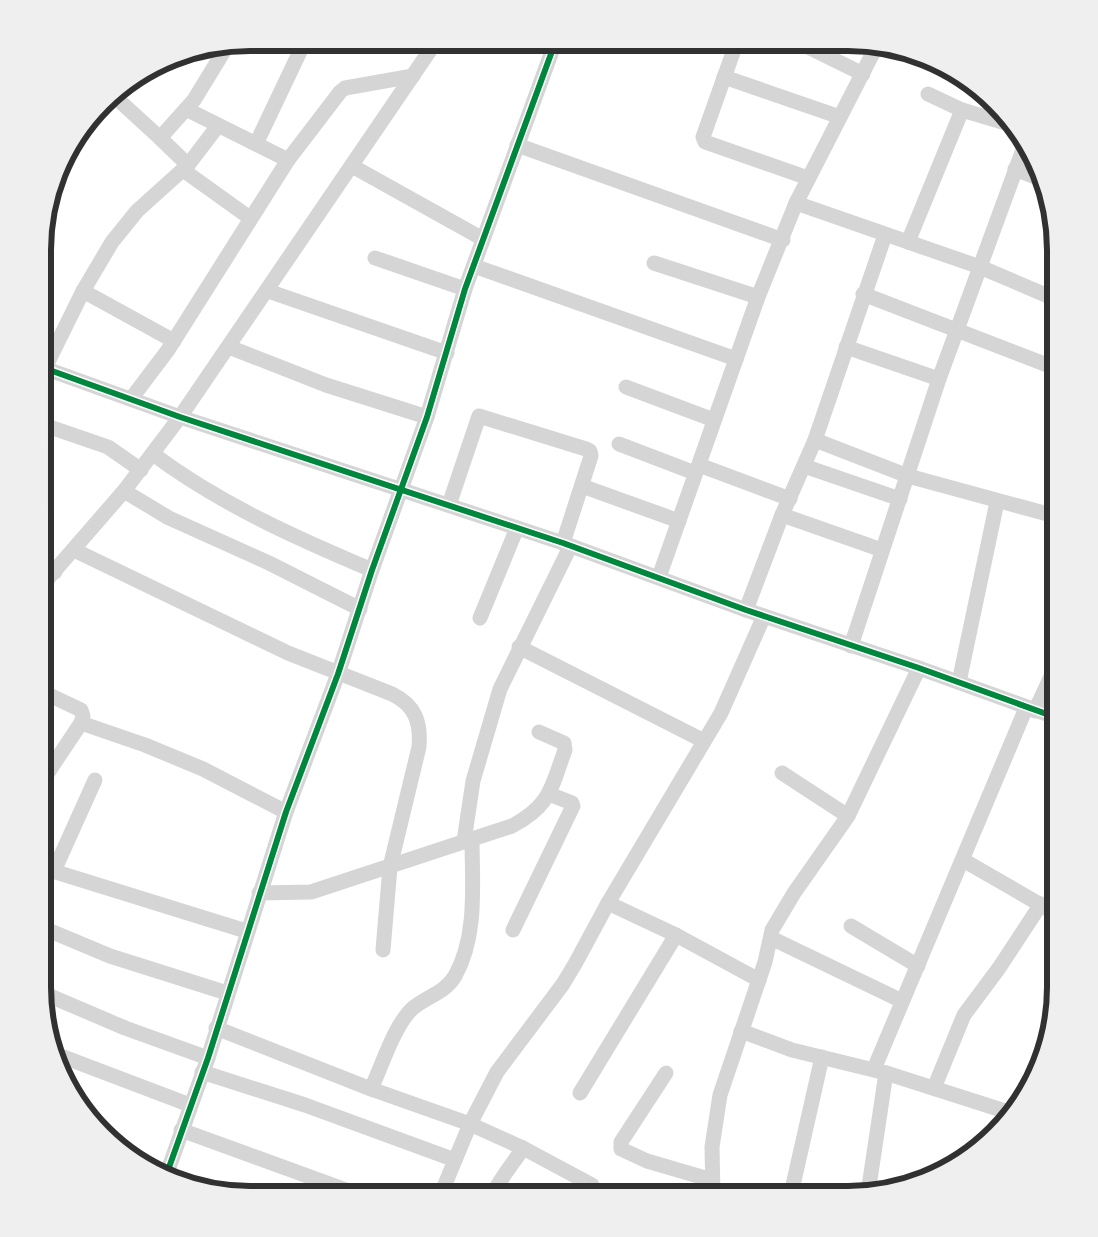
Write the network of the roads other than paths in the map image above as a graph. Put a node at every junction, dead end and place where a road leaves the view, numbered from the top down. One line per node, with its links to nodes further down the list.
1 (300, 51): 19 (street)
2 (430, 51): 9 (street)
3 (552, 51): 20 (street)
4 (733, 51): 10 (street)
5 (823, 51): 8 (street)
6 (223, 53): 13 (street)
7 (873, 53): 8 (street)
8 (863, 74): 15 (street)
9 (413, 76): 22 (street); 23 (street)
10 (724, 77): 15 (street); 27 (street)
11 (928, 94): 14 (street)
12 (119, 101): 18 (street)
13 (186, 109): 17 (street); 18 (street)
14 (962, 110): 16 (street); 33 (street)
15 (840, 117): 27 (street)
16 (999, 121)
17 (217, 127): 19 (street); 24 (street)
18 (160, 138): 24 (street)
19 (256, 144): 22 (street)
20 (517, 146): 31 (street); 32 (street)
21 (1021, 153): 25 (street)
22 (288, 160): 29 (street)
23 (352, 166): 31 (street); 40 (street)
24 (186, 167): 29 (street); 39 (street)
25 (1015, 169): 26 (street); 37 (street)
26 (1033, 176)
27 (808, 178): 28 (street)
28 (796, 203): 30 (street); 32 (street)
29 (250, 218): 45 (street)
30 (885, 235): 33 (street); 41 (street)
31 (483, 238): 36 (street)
32 (783, 240): 43 (street)
33 (908, 242): 37 (street)
34 (375, 258): 38 (street)
35 (654, 263): 43 (street)
36 (474, 266): 38 (street); 50 (street)
37 (980, 267): 42 (street); 44 (street)
38 (465, 289): 48 (street)
39 (83, 291): 45 (street); 49 (street)
40 (268, 291): 47 (street); 48 (street)
41 (863, 294): 44 (street); 46 (street)
42 (1047, 296)
43 (758, 297): 50 (street)
44 (956, 331): 51 (street); 53 (street)
45 (174, 341): 55 (street)
46 (846, 346): 53 (street); 60 (street)
47 (229, 347): 56 (street); 57 (street)
48 (447, 353): 57 (street)
49 (51, 354)
50 (736, 359): 58 (street)
51 (1047, 365)
52 (51, 370): 55 (street)
53 (939, 379): 66 (street)
54 (626, 387): 58 (street)
55 (131, 399): 56 (street)
56 (180, 417): 62 (street); 69 (street)
57 (427, 417): 69 (street)
58 (714, 420): 64 (street)
59 (51, 427): 65 (street)
60 (815, 440): 63 (street); 66 (street)
61 (619, 444): 64 (street)
62 (154, 454): 65 (street); 81 (street)
63 (804, 466): 70 (street); 71 (street)
64 (697, 469): 70 (street); 76 (street)
65 (141, 470): 68 (street)
66 (908, 476): 71 (street); 72 (street)
67 (582, 486): 73 (street); 76 (street); 78 (street)
68 (124, 490): 79 (street); 84 (street)
69 (402, 490): 73 (street); 81 (street)
70 (790, 498): 75 (street)
71 (900, 499): 80 (street)
72 (996, 502): 74 (street); 92 (street)
73 (449, 505): 77 (street)
74 (1047, 514)
75 (782, 515): 80 (street); 85 (street)
76 (679, 521): 83 (street)
77 (517, 528): 78 (street); 87 (street)
78 (567, 545): 83 (street); 89 (street)
79 (74, 550): 82 (street); 91 (street)
80 (882, 550): 88 (street)
81 (372, 570): 84 (street)
82 (51, 575)
83 (659, 577): 85 (street)
84 (360, 609): 91 (street)
85 (746, 610): 86 (street)
86 (764, 616): 88 (street); 99 (street)
87 (480, 618)
88 (851, 646): 90 (street)
89 (519, 647): 99 (street); 106 (street)
90 (920, 668): 92 (street); 105 (street)
91 (338, 674): 104 (street); 109 (street)
92 (959, 682): 95 (street)
93 (1047, 682): 95 (street)
94 (51, 695): 97 (street)
95 (1031, 710): 96 (street); 107 (street)
96 (1047, 715)
97 (81, 723): 100 (street); 104 (street)
98 (539, 732): 103 (street)
99 (704, 741): 112 (street)
100 (51, 768)
101 (782, 773): 105 (street)
102 (95, 780): 108 (street)
103 (549, 794): 106 (street); 116 (street)
104 (286, 812): 111 (street)
105 (848, 816): 120 (street)
106 (468, 839): 109 (street); 136 (street)
107 (963, 860): 113 (street); 122 (street)
108 (51, 863)
109 (390, 867): 111 (street); 121 (street)
110 (51, 870): 117 (street)
111 (259, 893): 117 (street)
112 (608, 903): 119 (street); 140 (street)
113 (1041, 904): 114 (street); 135 (street)
114 (1047, 907)
115 (851, 926): 122 (street)
116 (514, 930)
117 (246, 931): 124 (street)
118 (51, 932): 124 (street)
119 (676, 934): 123 (street); 137 (street)
120 (771, 938): 123 (street); 126 (street)
121 (383, 950)
122 (918, 966): 126 (street)
123 (759, 980): 128 (street)
124 (227, 993): 127 (street)
125 (52, 997): 131 (street)
126 (902, 1001): 132 (street)
127 (216, 1028): 131 (street); 136 (street)
128 (741, 1031): 130 (street); 151 (street)
129 (64, 1057): 138 (street)
130 (822, 1057): 132 (street); 152 (street)
131 (208, 1058): 133 (street)
132 (880, 1071): 135 (street); 145 (street)
133 (202, 1072): 138 (street); 143 (street)
134 (666, 1073): 150 (street)
135 (934, 1088): 139 (street)
136 (371, 1089): 140 (street)
137 (580, 1093)
138 (190, 1105): 141 (street)
139 (1004, 1111)
140 (470, 1124): 142 (street); 143 (street)
141 (181, 1130): 144 (street); 147 (street)
142 (523, 1148): 146 (street); 149 (street)
143 (454, 1160): 148 (street)
144 (168, 1168)
145 (869, 1184)
146 (592, 1185)
147 (331, 1186)
148 (445, 1186)
149 (496, 1186)
150 (710, 1186)
151 (713, 1186)
152 (793, 1186)

